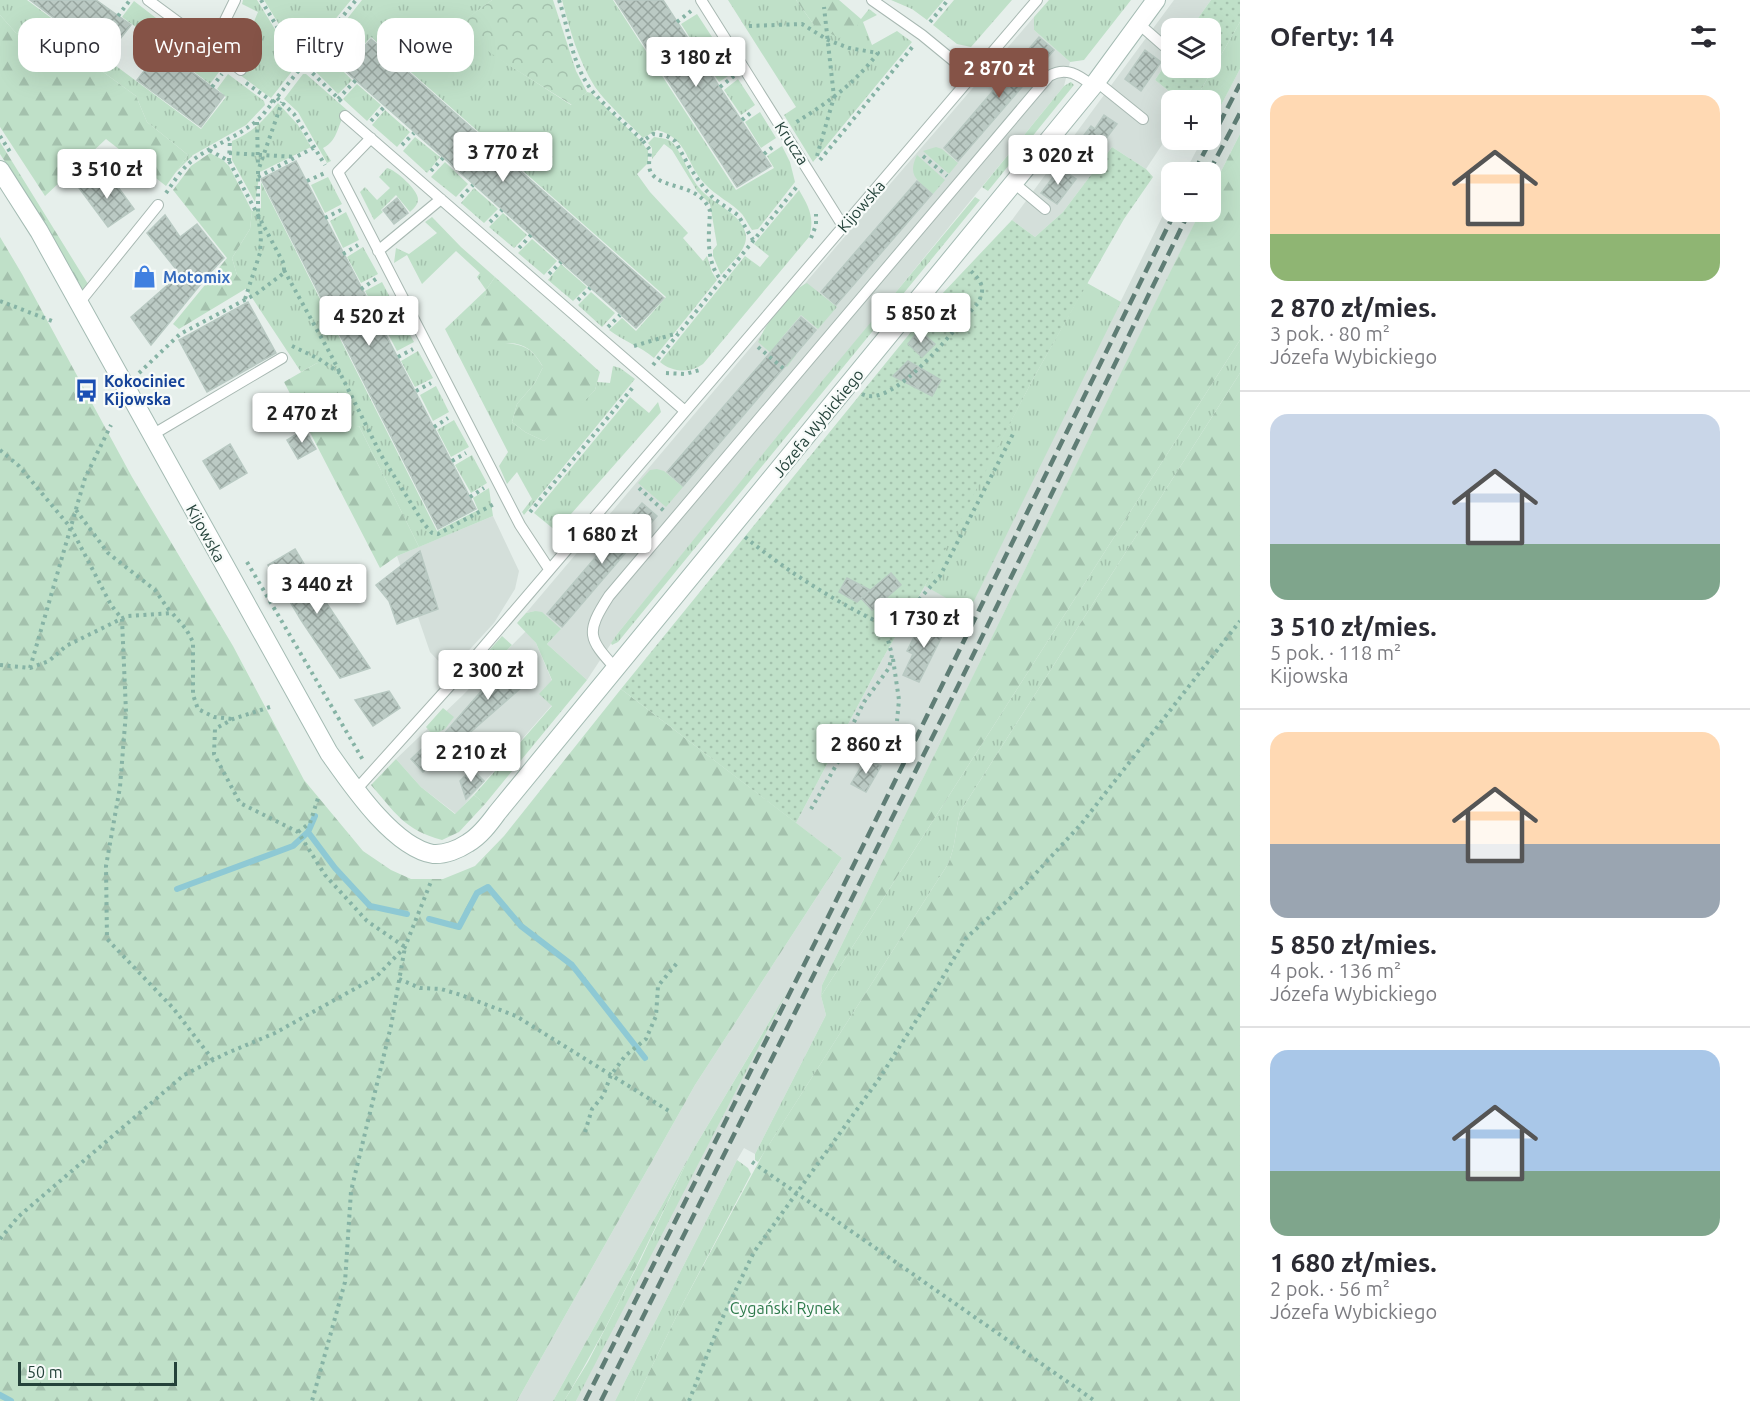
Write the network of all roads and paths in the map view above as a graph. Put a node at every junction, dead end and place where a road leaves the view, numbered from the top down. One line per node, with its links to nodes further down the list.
1 (130, 0): 12 (path)
2 (148, 0): 13 (lane)
3 (235, 0): 14 (lane)
4 (356, 0): 38 (path)
5 (559, 0): 45 (path)
6 (872, 0): 18 (lane)
7 (948, 0): 18 (path)
8 (1037, 0): 25 (lane, Kijowska)
9 (1156, 0): 16 (street, Józefa Wybickiego)
10 (699, 4): 15 (path); 40 (lane, Krucza)
11 (824, 7): 19 (path)
12 (118, 16)
13 (173, 18)
14 (226, 18)
15 (677, 21)
16 (1139, 24): 21 (lane); 27 (street, Józefa Wybickiego)
17 (749, 26): 19 (path)
18 (922, 35): 25 (lane); 58 (path)
19 (828, 40): 30 (path); 30 (path)
20 (717, 42): 22 (path)
21 (1161, 43)
22 (700, 55)
23 (223, 72): 28 (path)
24 (738, 74): 29 (path)
25 (972, 76): 46 (lane, Kijowska)
26 (356, 80): 31 (path)
27 (1095, 84): 36 (lane); 42 (street, Józefa Wybickiego); 66 (lane)
28 (212, 87)
29 (720, 87)
30 (834, 98): 40 (path); 58 (path)
31 (338, 99)
32 (282, 102): 52 (path)
33 (385, 106): 39 (path)
34 (759, 107): 37 (path)
35 (345, 116): 44 (lane)
36 (1143, 119)
37 (742, 120)
38 (257, 121): 43 (path); 51 (path)
39 (367, 125)
40 (784, 130): 58 (lane, Krucza)
41 (414, 133): 49 (path)
42 (1052, 136): 55 (lane); 64 (street, Józefa Wybickiego)
43 (230, 138): 48 (path); 50 (path)
44 (371, 138): 68 (lane); 83 (lane)
45 (643, 141): 80 (path); 91 (path)
46 (912, 146): 66 (path); 77 (lane, Kijowska)
47 (315, 147): 53 (path)
48 (209, 150): 56 (path); 70 (path)
49 (397, 151)
50 (229, 153): 51 (path); 56 (path)
51 (258, 154): 52 (path); 59 (path)
52 (264, 155): 53 (path); 59 (path)
53 (296, 157): 62 (path)
54 (443, 158): 61 (path)
55 (1082, 160)
56 (229, 161): 75 (path)
57 (0, 170): 96 (street, Kijowska)
58 (812, 170): 77 (lane, Krucza)
59 (258, 171): 62 (path)
60 (328, 171): 63 (path)
61 (426, 176)
62 (258, 177): 75 (path)
63 (307, 181)
64 (1014, 183): 73 (lane); 86 (street, Józefa Wybickiego)
65 (473, 184): 69 (path)
66 (957, 185): 114 (lane)
67 (805, 190): 80 (path)
68 (441, 199): 83 (lane); 113 (lane)
69 (456, 202)
70 (158, 205): 96 (lane)
71 (814, 206): 82 (path)
72 (347, 207): 76 (path)
73 (1045, 209)
74 (502, 210): 78 (path)
75 (258, 215): 88 (path); 94 (path)
76 (325, 218)
77 (843, 226): 104 (lane, Kijowska)
78 (485, 227)
79 (531, 235): 84 (path)
80 (753, 240): 91 (path)
81 (365, 242): 85 (path)
82 (805, 246)
83 (378, 251): 134 (lane)
84 (514, 253)
85 (344, 254)
86 (954, 255): 116 (street, Józefa Wybickiego); 116 (path)
87 (561, 262): 90 (path)
88 (284, 270): 94 (path); 112 (path)
89 (382, 276): 93 (path)
90 (544, 279)
91 (721, 280): 103 (path)
92 (590, 288): 97 (path)
93 (361, 289)
94 (245, 299): 111 (path)
95 (0, 301): 100 (path)
96 (79, 303): 124 (street, Kijowska)
97 (573, 305)
98 (400, 311): 101 (path)
99 (620, 315): 102 (path)
100 (52, 321)
101 (380, 324)
102 (604, 332)
103 (678, 333): 107 (path); 113 (path)
104 (747, 339): 114 (path); 119 (lane, Kijowska)
105 (289, 345): 112 (path)
106 (419, 346): 108 (path)
107 (633, 346)
108 (398, 357)
109 (282, 358): 124 (lane)
110 (708, 362): 118 (path)
111 (139, 373)
112 (340, 373): 131 (path)
113 (644, 375): 118 (lane); 134 (path)
114 (794, 377): 133 (lane)
115 (436, 380): 117 (path)
116 (847, 386): 136 (street, Józefa Wybickiego)
117 (416, 392)
118 (674, 401): 119 (lane)
119 (685, 411): 128 (lane, Kijowska)
120 (454, 414): 122 (path)
121 (111, 425): 132 (path)
122 (434, 427)
123 (1013, 434): 141 (path)
124 (152, 435): 149 (street, Kijowska)
125 (472, 449): 127 (path)
126 (0, 450): 135 (path)
127 (452, 461)
128 (627, 478): 133 (path); 137 (lane, Kijowska)
129 (490, 484): 130 (path)
130 (470, 497)
131 (495, 504)
132 (76, 510): 135 (path); 138 (path)
133 (674, 519): 145 (lane)
134 (520, 525): 137 (lane)
135 (71, 528): 139 (path); 144 (path)
136 (732, 528): 141 (path); 145 (street, Józefa Wybickiego)
137 (549, 569): 149 (lane, Kijowska)
138 (172, 613): 139 (path); 147 (path)
139 (122, 619): 144 (path); 158 (path)
140 (1240, 621): 163 (path)
141 (884, 625): 142 (path)
142 (892, 655): 148 (path); 151 (path)
143 (0, 665): 144 (path)
144 (30, 668)
145 (616, 669): 152 (street, Józefa Wybickiego)
146 (270, 707): 147 (path)
147 (233, 719): 153 (path)
148 (897, 721)
149 (355, 791): 152 (street, Kijowska)
150 (319, 795): 153 (path)
151 (810, 809)
152 (497, 813)
153 (298, 832): 155 (path)
154 (432, 879): 155 (path)
155 (405, 947): 157 (path); 158 (path)
156 (677, 963): 159 (path)
157 (399, 979): 159 (path); 165 (path)
158 (213, 1060): 164 (path)
159 (611, 1075): 160 (path); 161 (path)
160 (669, 1111)
161 (585, 1132)
162 (752, 1162): 163 (path)
163 (798, 1193): 166 (path); 167 (path)
164 (0, 1239)
165 (312, 1401)
166 (689, 1401)
167 (1095, 1401)

